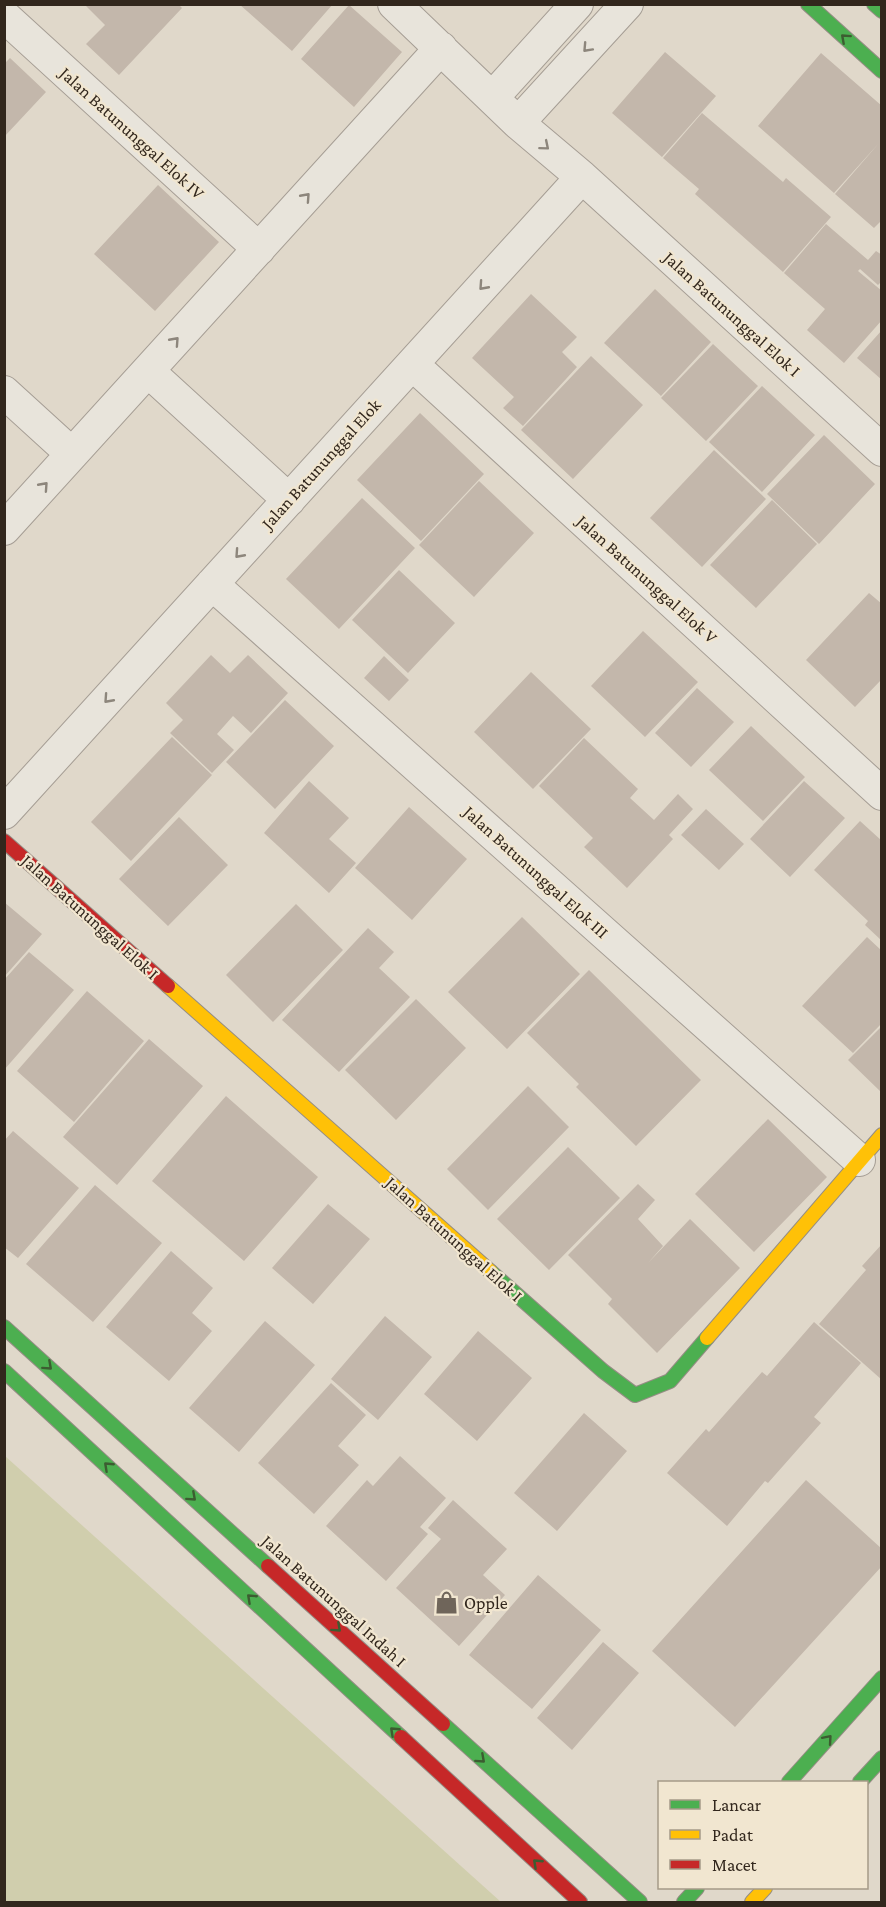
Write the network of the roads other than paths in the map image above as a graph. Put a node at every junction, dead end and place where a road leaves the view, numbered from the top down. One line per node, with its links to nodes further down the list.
1 (394, 4): 8 (street)
2 (577, 4): 10 (street)
3 (627, 4): 11 (street, one-way to 11)
4 (808, 4): 9 (street, one-way to 4)
5 (874, 4): 6 (street)
6 (882, 11)
7 (4, 16): 13 (street, Jalan Batununggal Elok IV)
8 (441, 48): 10 (street); 13 (street, one-way to 8)
9 (882, 71)
10 (493, 97): 11 (street)
11 (518, 123): 12 (street, one-way to 12)
12 (582, 177): 14 (street, Jalan Batununggal Elok, one-way to 14); 17 (street, Jalan Batununggal Elok I)
13 (259, 249): 15 (street, one-way to 13)
14 (412, 364): 19 (street, Jalan Batununggal Elok); 22 (street, Jalan Batununggal Elok V)
15 (148, 371): 18 (street); 19 (street)
16 (4, 392): 18 (street)
17 (882, 450)
18 (72, 454): 20 (street, one-way to 18)
19 (289, 500): 21 (street, Jalan Batununggal Elok, one-way to 21)
20 (4, 529)
21 (212, 584): 23 (street, Jalan Batununggal Elok, one-way to 23); 26 (street, Jalan Batununggal Elok III)
22 (882, 794)
23 (4, 813)
24 (4, 841): 26 (street, Jalan Batununggal Elok I)
25 (882, 1135): 26 (street, Jalan Batununggal Elok I)
26 (859, 1160)
27 (4, 1327): 36 (street, Jalan Batununggal Indah I, one-way to 36)
28 (4, 1371): 35 (street, one-way to 28)
29 (882, 1678): 31 (street, one-way to 29)
30 (882, 1758): 32 (street)
31 (790, 1781)
32 (861, 1781)
33 (695, 1889): 37 (street)
34 (763, 1889): 38 (street)
35 (580, 1902)
36 (640, 1902)
37 (684, 1902)
38 (752, 1902)

